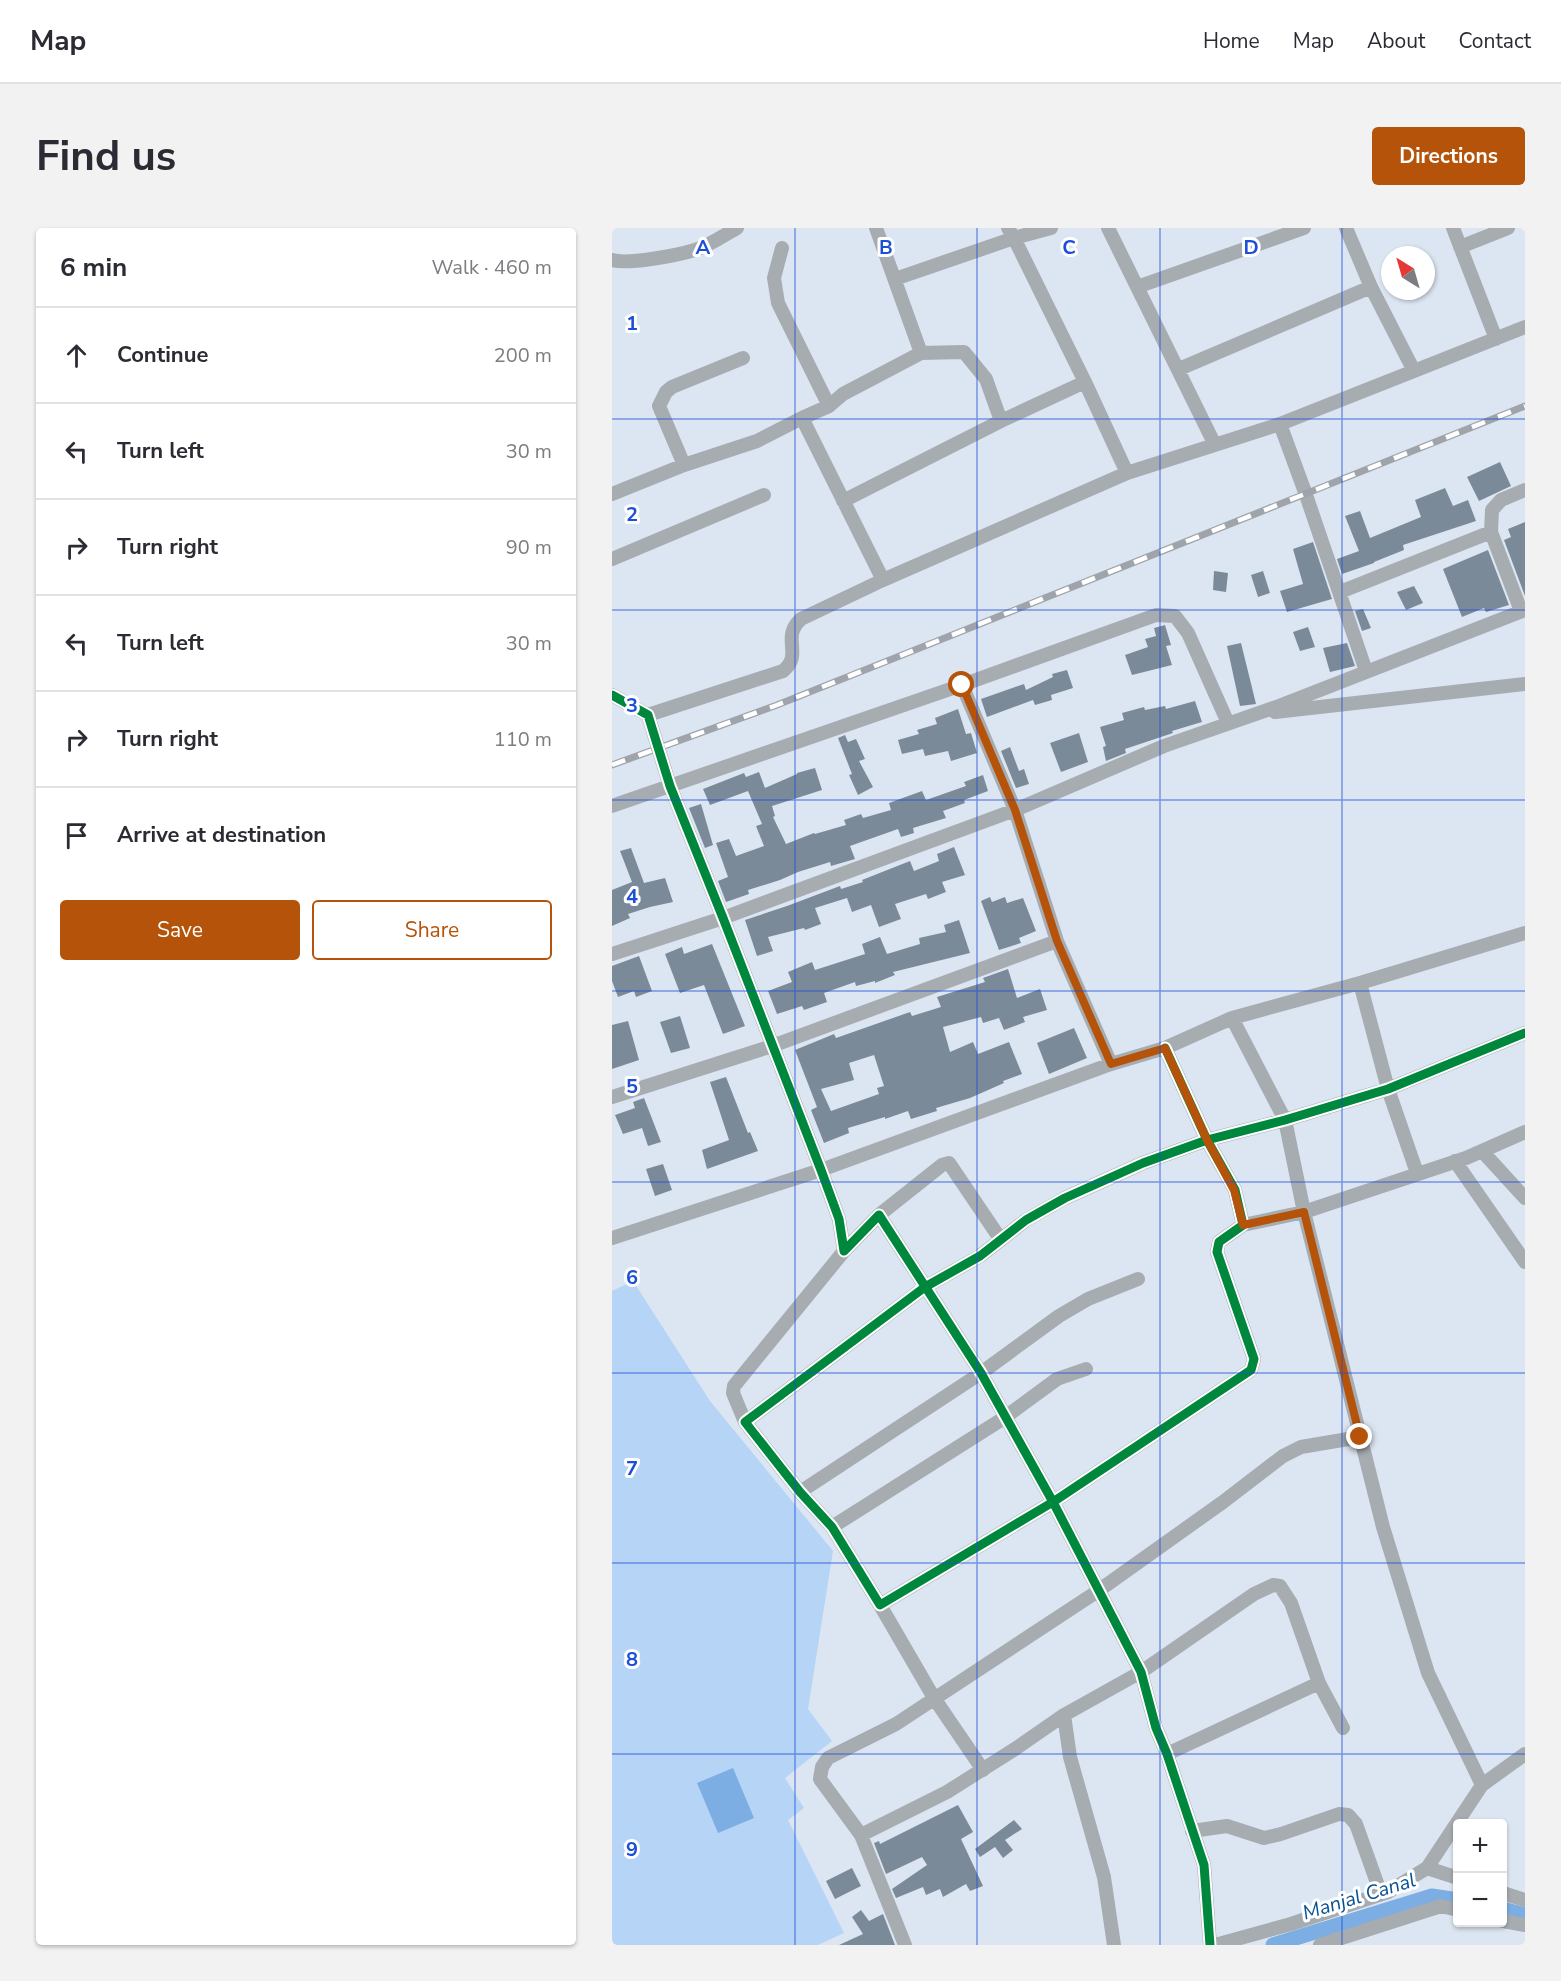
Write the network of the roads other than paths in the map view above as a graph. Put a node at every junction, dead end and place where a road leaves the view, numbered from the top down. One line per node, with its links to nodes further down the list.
1 (737, 228): 12 (street)
2 (876, 228): 13 (street)
3 (1051, 228): 9 (street)
4 (1108, 228): 14 (street)
5 (1304, 228): 14 (street)
6 (1346, 228): 15 (street)
7 (1452, 228): 10 (street)
8 (1508, 228): 10 (street)
9 (1011, 233): 13 (street); 22 (street)
10 (1460, 247): 17 (street)
11 (782, 248): 23 (street)
12 (612, 260)
13 (895, 279): 18 (street)
14 (1137, 286): 20 (street)
15 (1371, 287): 20 (street); 21 (street)
16 (1525, 327): 17 (street)
17 (1496, 339): 21 (street)
18 (921, 353): 23 (street); 25 (street)
19 (743, 358): 28 (street)
20 (1179, 369): 27 (street)
21 (1414, 371): 26 (street)
22 (1085, 382): 25 (street); 29 (street)
23 (829, 406): 24 (street)
24 (802, 418): 28 (street); 33 (street)
25 (1001, 421): 33 (street)
26 (1280, 424): 27 (street); 37 (street)
27 (1215, 446): 29 (street)
28 (684, 465): 31 (street)
29 (1127, 473): 36 (street)
30 (1525, 490): 34 (street)
31 (612, 494)
32 (764, 495): 35 (street)
33 (843, 501): 36 (street)
34 (1491, 532): 37 (street); 38 (street)
35 (612, 559)
36 (883, 580): 44 (street)
37 (1340, 592): 39 (street)
38 (1523, 611): 39 (street)
39 (1366, 671): 43 (street)
40 (1525, 684): 43 (street)
41 (962, 685): 45 (street); 46 (street); 48 (street)
42 (612, 695): 44 (street)
43 (1255, 714): 45 (street)
44 (648, 715): 46 (street)
45 (1228, 723): 48 (street)
46 (670, 786): 47 (street); 49 (street)
47 (612, 806)
48 (1015, 810): 49 (street); 51 (street)
49 (723, 918): 52 (street); 56 (street)
50 (1525, 933): 53 (street)
51 (1057, 941): 56 (street); 58 (street)
52 (612, 954)
53 (1360, 983): 54 (street); 59 (street)
54 (1232, 1018): 57 (street); 61 (street)
55 (1525, 1033): 59 (street)
56 (772, 1046): 60 (street); 66 (street)
57 (1165, 1048): 58 (street); 63 (street)
58 (1111, 1064): 66 (street)
59 (1388, 1089): 61 (street); 67 (street)
60 (612, 1097)
61 (1285, 1120): 63 (street); 69 (street)
62 (1525, 1132): 64 (street)
63 (1207, 1140): 71 (street); 73 (street)
64 (1482, 1151): 65 (street); 68 (street)
65 (1455, 1161): 67 (street); 75 (street)
66 (821, 1170): 72 (street); 74 (street)
67 (1417, 1173): 69 (street)
68 (1525, 1198)
69 (1304, 1212): 71 (street); 82 (street)
70 (879, 1215): 73 (street); 74 (street); 77 (street)
71 (1243, 1225): 84 (street)
72 (612, 1238)
73 (1001, 1240): 77 (street)
74 (844, 1251): 81 (street)
75 (1525, 1262)
76 (1138, 1279): 79 (street)
77 (925, 1287): 79 (street); 81 (street)
78 (1086, 1369): 80 (street)
79 (981, 1373): 80 (street); 83 (street)
80 (1004, 1418): 84 (street); 85 (street)
81 (746, 1422): 83 (street)
82 (1360, 1437): 86 (street); 96 (street)
83 (800, 1492): 85 (street)
84 (1053, 1502): 86 (street); 87 (street)
85 (832, 1527): 87 (street)
86 (1098, 1591): 88 (street); 90 (street)
87 (880, 1605): 90 (street)
88 (1141, 1672): 89 (street); 91 (street); 93 (street)
89 (1319, 1683): 92 (street); 93 (street)
90 (934, 1698): 95 (street); 98 (street)
91 (1064, 1715): 95 (street); 108 (street)
92 (1344, 1728)
93 (1167, 1754): 97 (street)
94 (1525, 1754): 96 (street)
95 (983, 1770): 98 (street)
96 (1482, 1785): 99 (street)
97 (1192, 1831): 101 (street); 109 (street)
98 (861, 1835): 107 (street)
99 (1427, 1868): 100 (street); 101 (street)
100 (1453, 1876)
101 (1381, 1894): 110 (street)
102 (1507, 1894): 103 (street)
103 (1525, 1900)
104 (1453, 1909): 111 (street)
105 (1507, 1922): 106 (street)
106 (1525, 1925)
107 (905, 1945)
108 (1114, 1945)
109 (1210, 1945)
110 (1215, 1945)
111 (1320, 1945)

